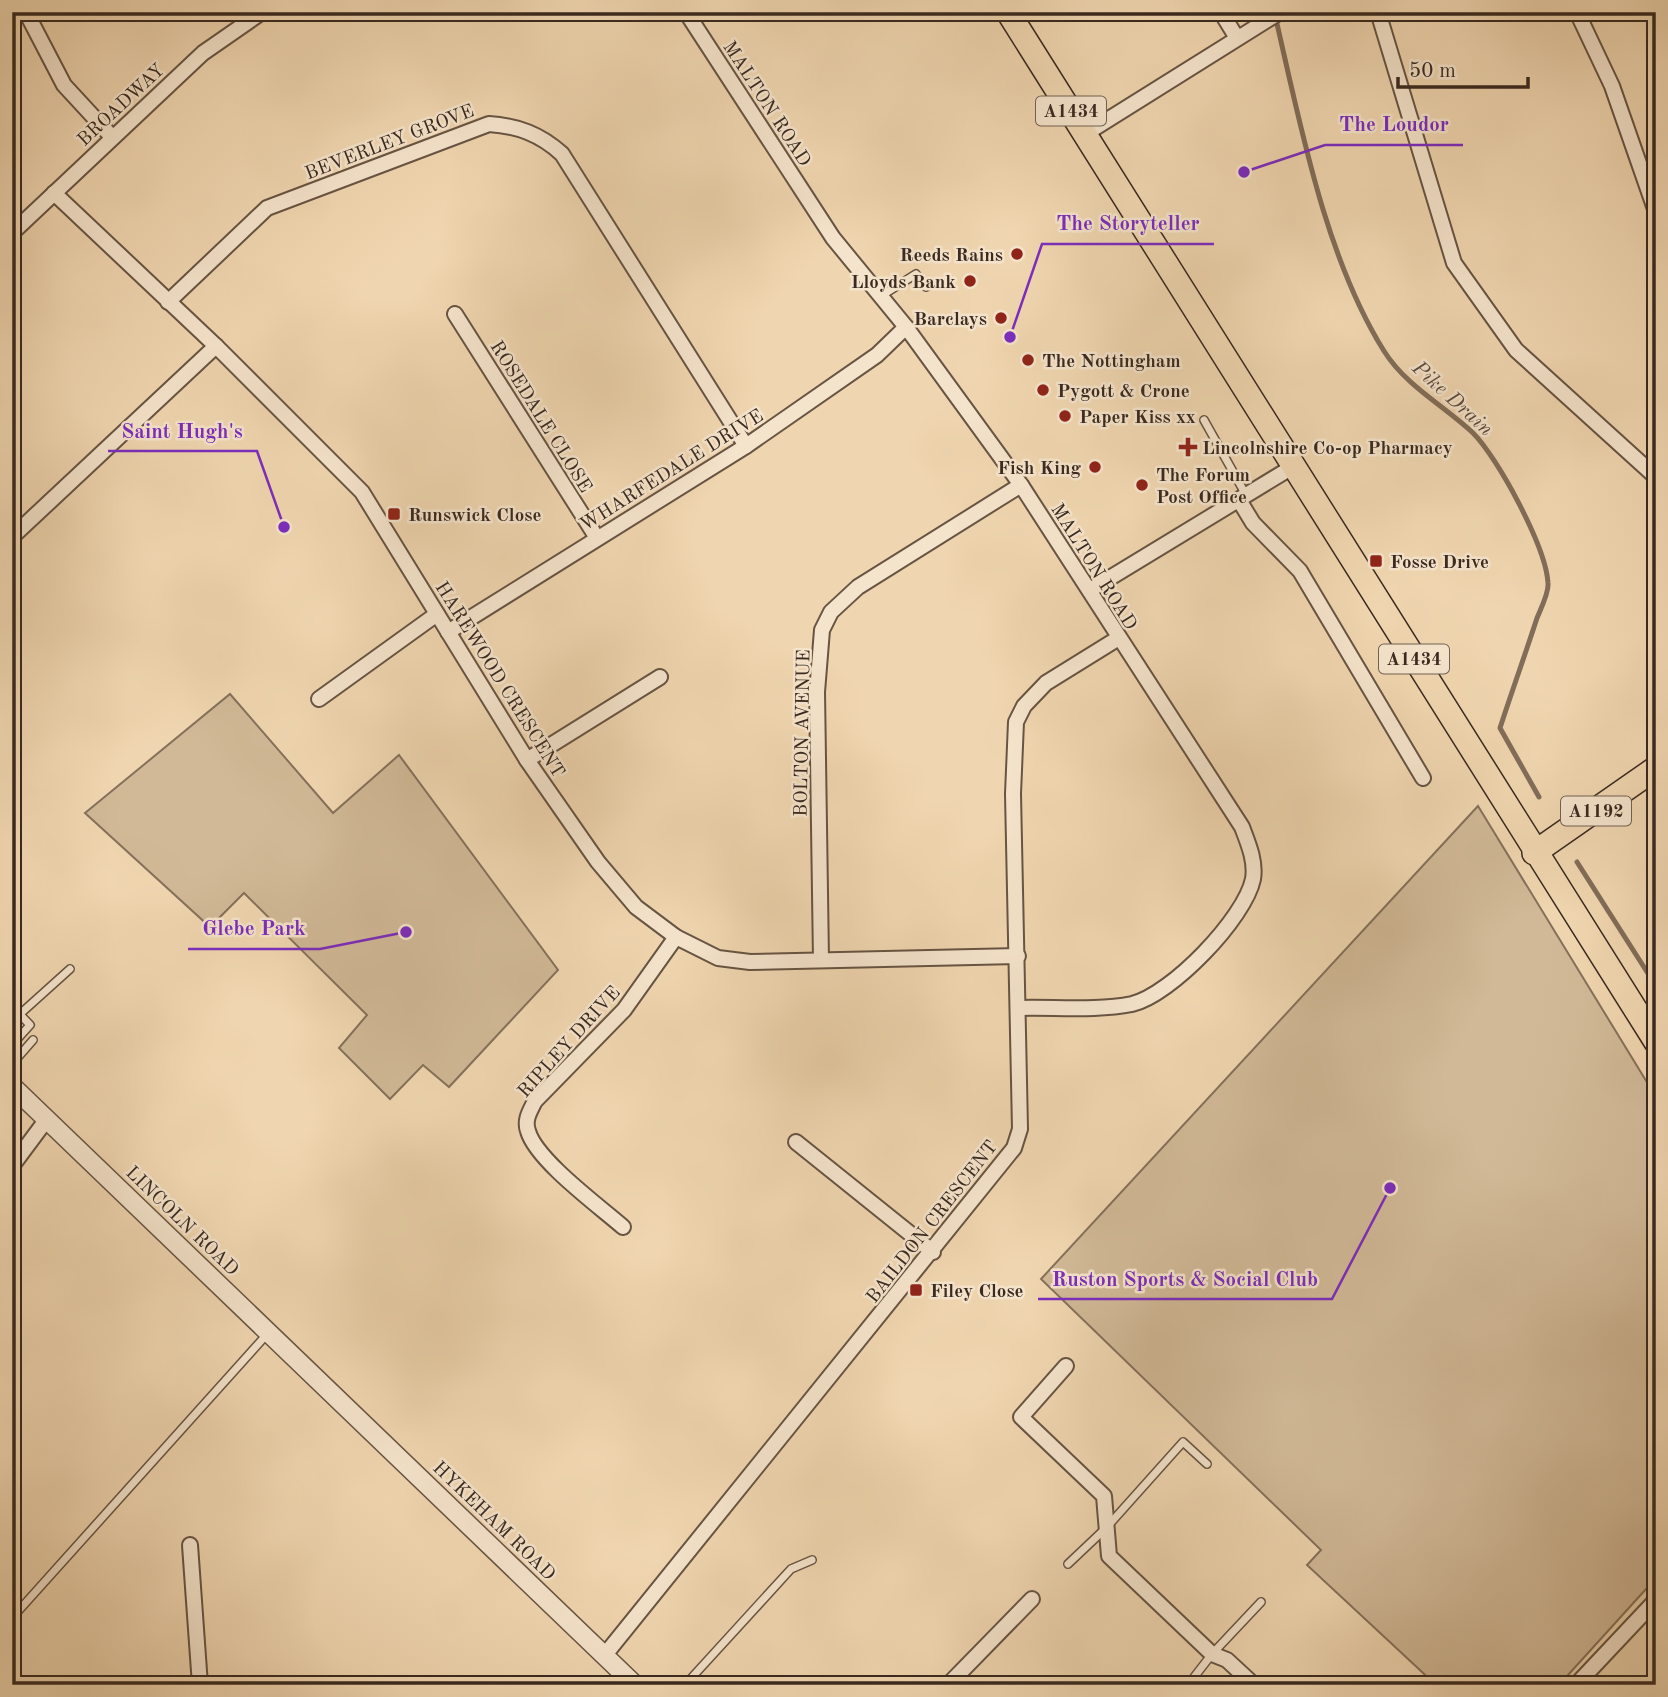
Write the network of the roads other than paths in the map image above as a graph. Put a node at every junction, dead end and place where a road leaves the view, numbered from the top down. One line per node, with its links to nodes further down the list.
1 (26, 12): 11 (street)
2 (262, 12): 11 (street, BROADWAY)
3 (686, 12): 16 (street, MALTON ROAD)
4 (1009, 12): 10 (main road, A1434)
5 (1221, 12): 9 (street)
6 (1378, 12): 24 (street)
7 (1577, 12): 13 (street)
8 (1274, 16): 9 (street)
9 (1237, 38): 10 (street)
10 (1085, 134): 23 (main road, A1434)
11 (113, 137): 12 (street, BROADWAY)
12 (54, 193): 14 (street, BROADWAY); 17 (street, HAREWOOD CRESCENT)
13 (1656, 212)
14 (12, 233)
15 (926, 287): 16 (lane)
16 (880, 296): 19 (street, MALTON ROAD)
17 (168, 302): 20 (street, HAREWOOD CRESCENT); 22 (street, BEVERLEY GROVE)
18 (455, 314): 28 (street, ROSEDALE CLOSE)
19 (906, 327): 22 (street, WHARFEDALE DRIVE); 25 (street, MALTON ROAD)
20 (216, 346): 27 (street); 30 (street, HAREWOOD CRESCENT)
21 (1204, 420): 26 (lane)
22 (746, 446): 28 (street, WHARFEDALE DRIVE)
23 (1294, 466): 26 (street); 38 (main road, A1434)
24 (1656, 477)
25 (1021, 485): 29 (street, MALTON ROAD); 41 (street, BOLTON AVENUE)
26 (1242, 497): 29 (street); 37 (street)
27 (12, 537)
28 (597, 538): 31 (street, WHARFEDALE DRIVE)
29 (1090, 590): 32 (street, MALTON ROAD)
30 (437, 614): 31 (street, HAREWOOD CRESCENT); 34 (street)
31 (448, 632): 35 (street, HAREWOOD CRESCENT)
32 (1117, 639): 40 (street, BAILDON CRESCENT); 44 (street, MALTON ROAD)
33 (660, 677): 35 (street)
34 (319, 699)
35 (527, 760): 39 (street, HAREWOOD CRESCENT)
36 (1656, 768): 38 (main road, A1192)
37 (1423, 778)
38 (1534, 853): 47 (main road, A1434)
39 (676, 937): 41 (street, HAREWOOD CRESCENT); 54 (street, RIPLEY DRIVE)
40 (1018, 956): 41 (street, HAREWOOD CRESCENT); 44 (street, BAILDON CRESCENT)
41 (821, 960)
42 (70, 969): 45 (lane)
43 (12, 1006): 45 (lane)
44 (1019, 1008): 55 (street, BAILDON CRESCENT)
45 (20, 1014): 48 (lane)
46 (33, 1040): 49 (lane)
47 (1656, 1042)
48 (12, 1045)
49 (12, 1065)
50 (12, 1086): 51 (street, LINCOLN ROAD)
51 (47, 1119): 53 (street); 56 (street, LINCOLN ROAD)
52 (796, 1142): 55 (street)
53 (12, 1166)
54 (624, 1227)
55 (933, 1252): 69 (street, BAILDON CRESCENT)
56 (270, 1332): 58 (street, LINCOLN ROAD); 67 (lane)
57 (1066, 1367): 60 (street)
58 (325, 1385): 69 (street, HYKEHAM ROAD)
59 (1207, 1464): 60 (lane)
60 (1107, 1528): 63 (lane); 68 (street)
61 (190, 1545): 72 (street)
62 (812, 1560): 73 (lane)
63 (1068, 1564)
64 (1032, 1599): 71 (street)
65 (1656, 1600): 76 (street)
66 (1261, 1602): 68 (lane)
67 (12, 1618)
68 (1212, 1654): 74 (lane); 75 (street)
69 (604, 1656): 70 (street, HYKEHAM ROAD)
70 (634, 1684)
71 (950, 1684)
72 (201, 1685)
73 (685, 1685)
74 (1188, 1685)
75 (1254, 1685)
76 (1576, 1685)

